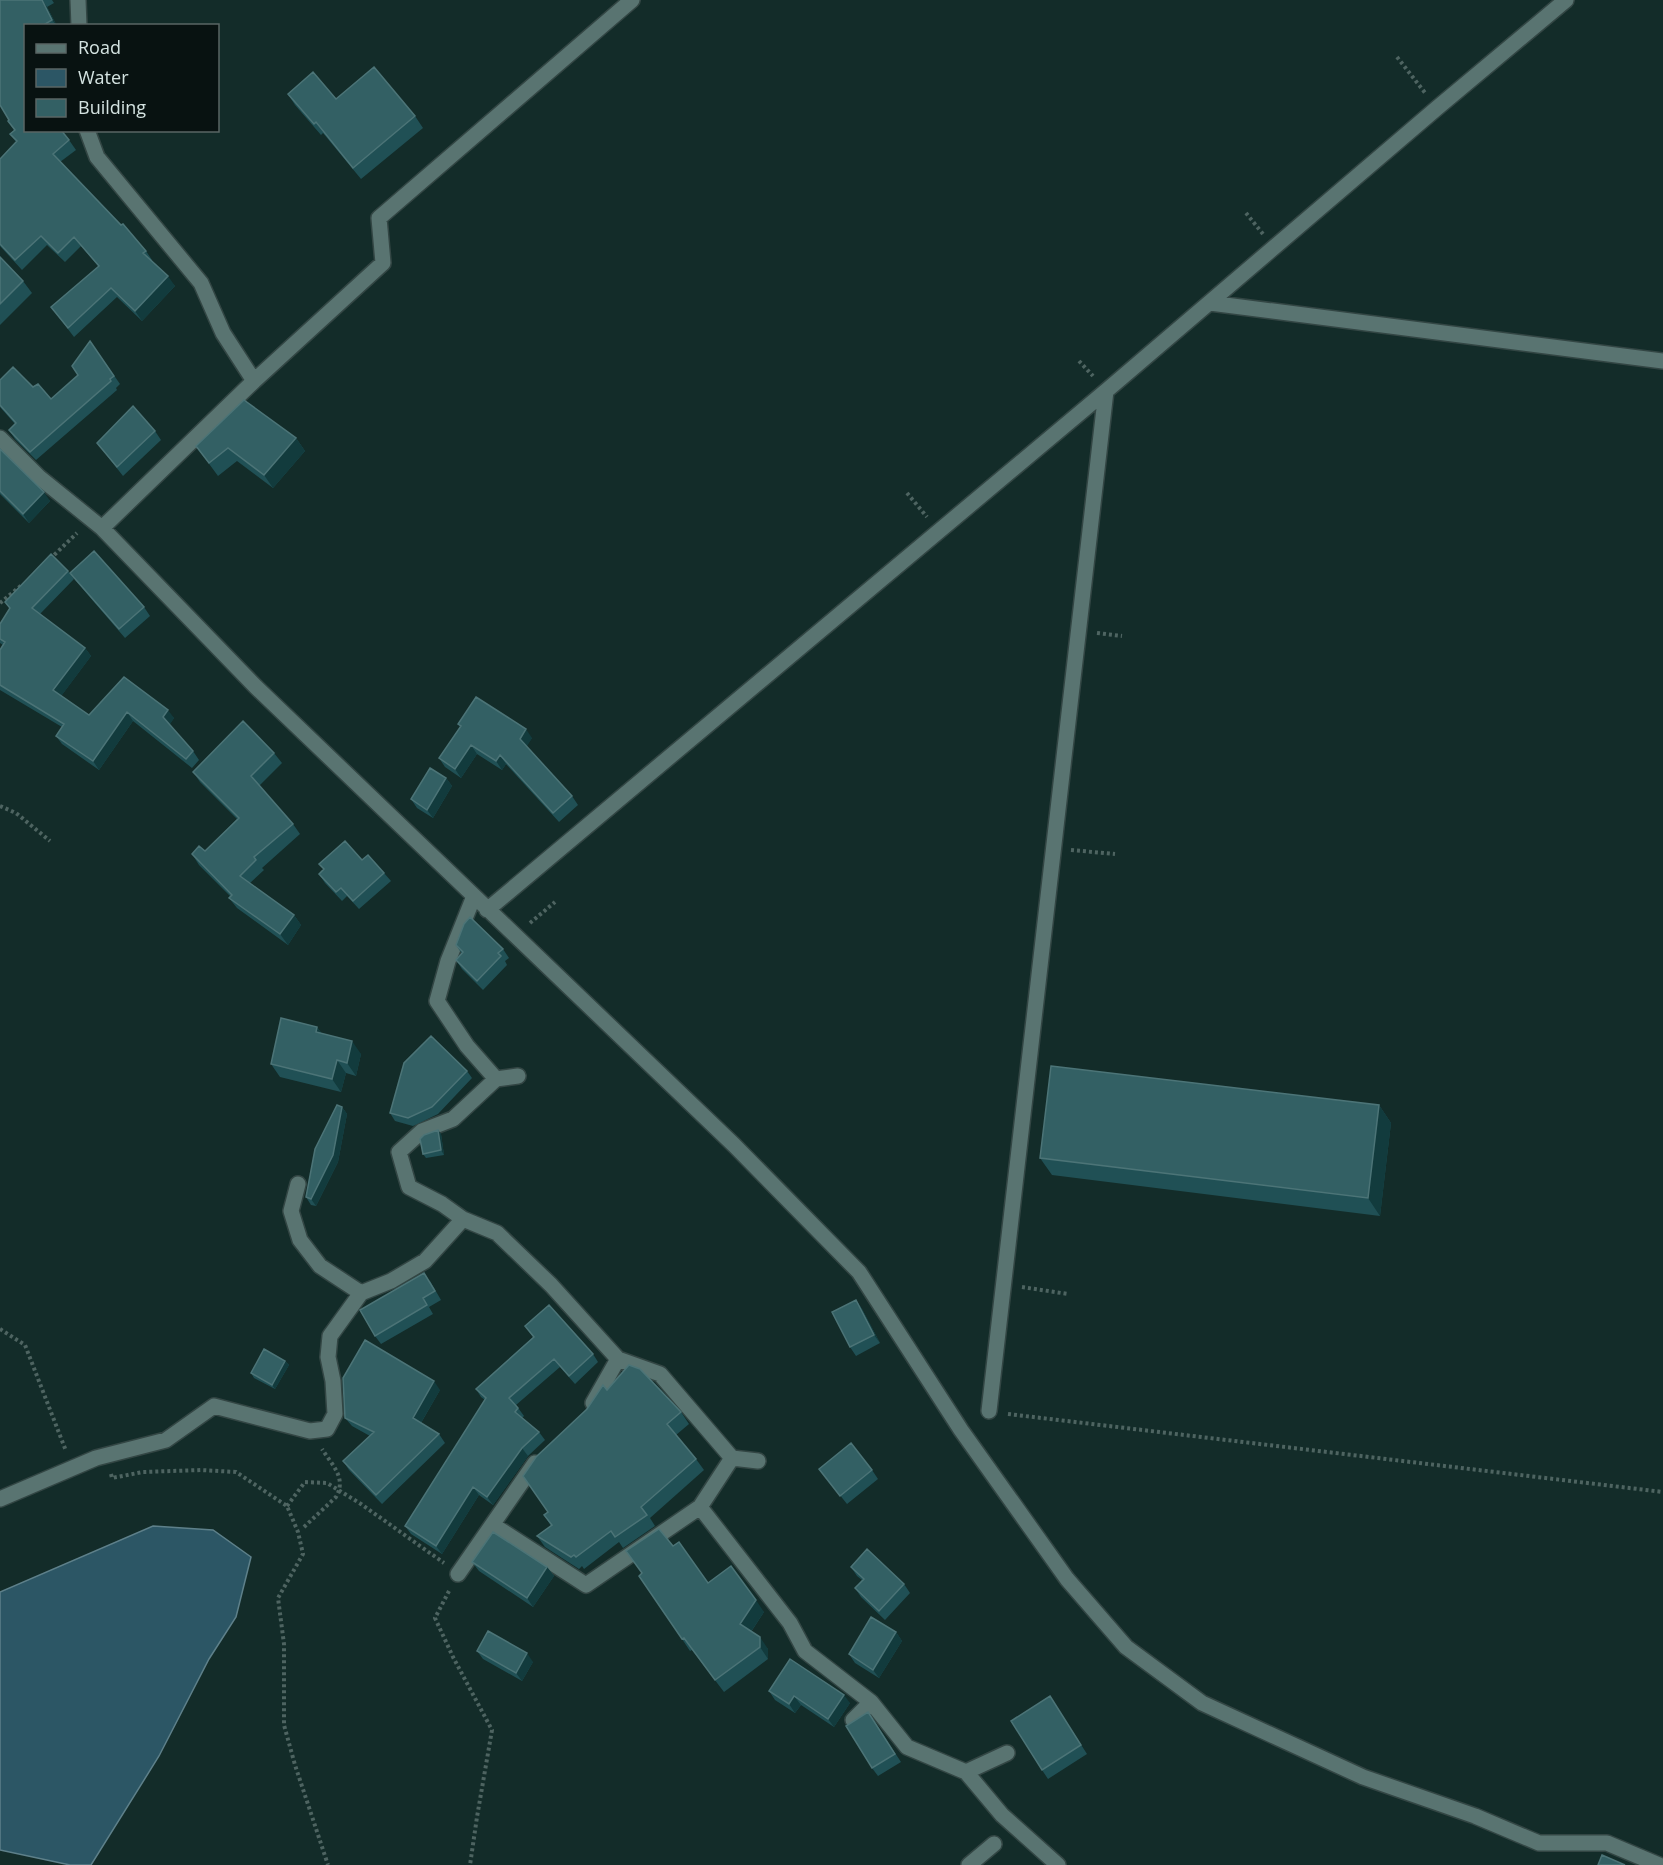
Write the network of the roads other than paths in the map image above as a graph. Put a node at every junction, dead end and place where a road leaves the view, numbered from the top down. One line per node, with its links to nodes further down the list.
1 (78, 0): 4 (street)
2 (632, 0): 8 (street)
3 (1566, 0): 6 (street)
4 (79, 24)
5 (88, 132): 8 (street)
6 (1210, 303): 7 (street); 9 (street)
7 (1663, 361)
8 (254, 381): 11 (street)
9 (1106, 391): 13 (street); 20 (street)
10 (0, 438): 11 (street)
11 (96, 524): 12 (street)
12 (474, 896): 13 (street); 15 (street)
13 (488, 910): 36 (street)
14 (518, 1076): 15 (street)
15 (496, 1079): 17 (street)
16 (298, 1184): 18 (street)
17 (463, 1219): 18 (street); 19 (street)
18 (361, 1293): 25 (street)
19 (618, 1359): 21 (street); 23 (street)
20 (989, 1411)
21 (588, 1413)
22 (545, 1454): 27 (street)
23 (732, 1458): 24 (street); 26 (street)
24 (758, 1461)
25 (0, 1499)
26 (700, 1507): 27 (street); 29 (street)
27 (493, 1524): 28 (street)
28 (458, 1574)
29 (871, 1702): 30 (street); 32 (street)
30 (853, 1720)
31 (1007, 1754): 32 (street)
32 (966, 1772): 35 (street)
33 (994, 1844): 34 (street)
34 (969, 1865)
35 (1058, 1865)
36 (1659, 1865)

